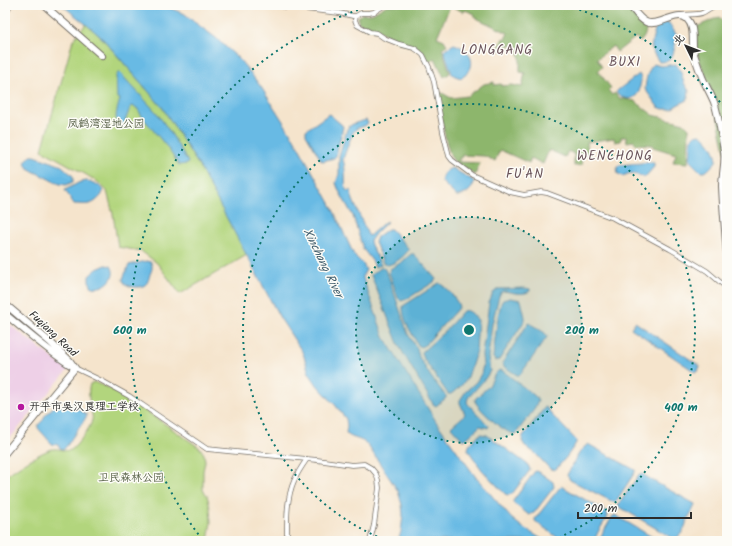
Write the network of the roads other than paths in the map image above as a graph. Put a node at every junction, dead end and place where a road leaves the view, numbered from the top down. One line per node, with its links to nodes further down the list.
1 (9, 5): 7 (main road)
2 (44, 5): 10 (street)
3 (271, 5): 9 (street)
4 (385, 5): 9 (street)
5 (629, 5): 8 (street)
6 (717, 5): 8 (street)
7 (5, 10)
8 (680, 15): 11 (street)
9 (356, 16): 13 (street)
10 (102, 56)
11 (725, 202): 12 (street)
12 (727, 253)
13 (727, 288)
14 (5, 304): 16 (street, Fuqiang Road)
15 (5, 314): 16 (street, Fuqiang Road)
16 (75, 368): 17 (street); 18 (street)
17 (5, 453)
18 (307, 459): 19 (street); 20 (street)
19 (287, 541)
20 (370, 541)

